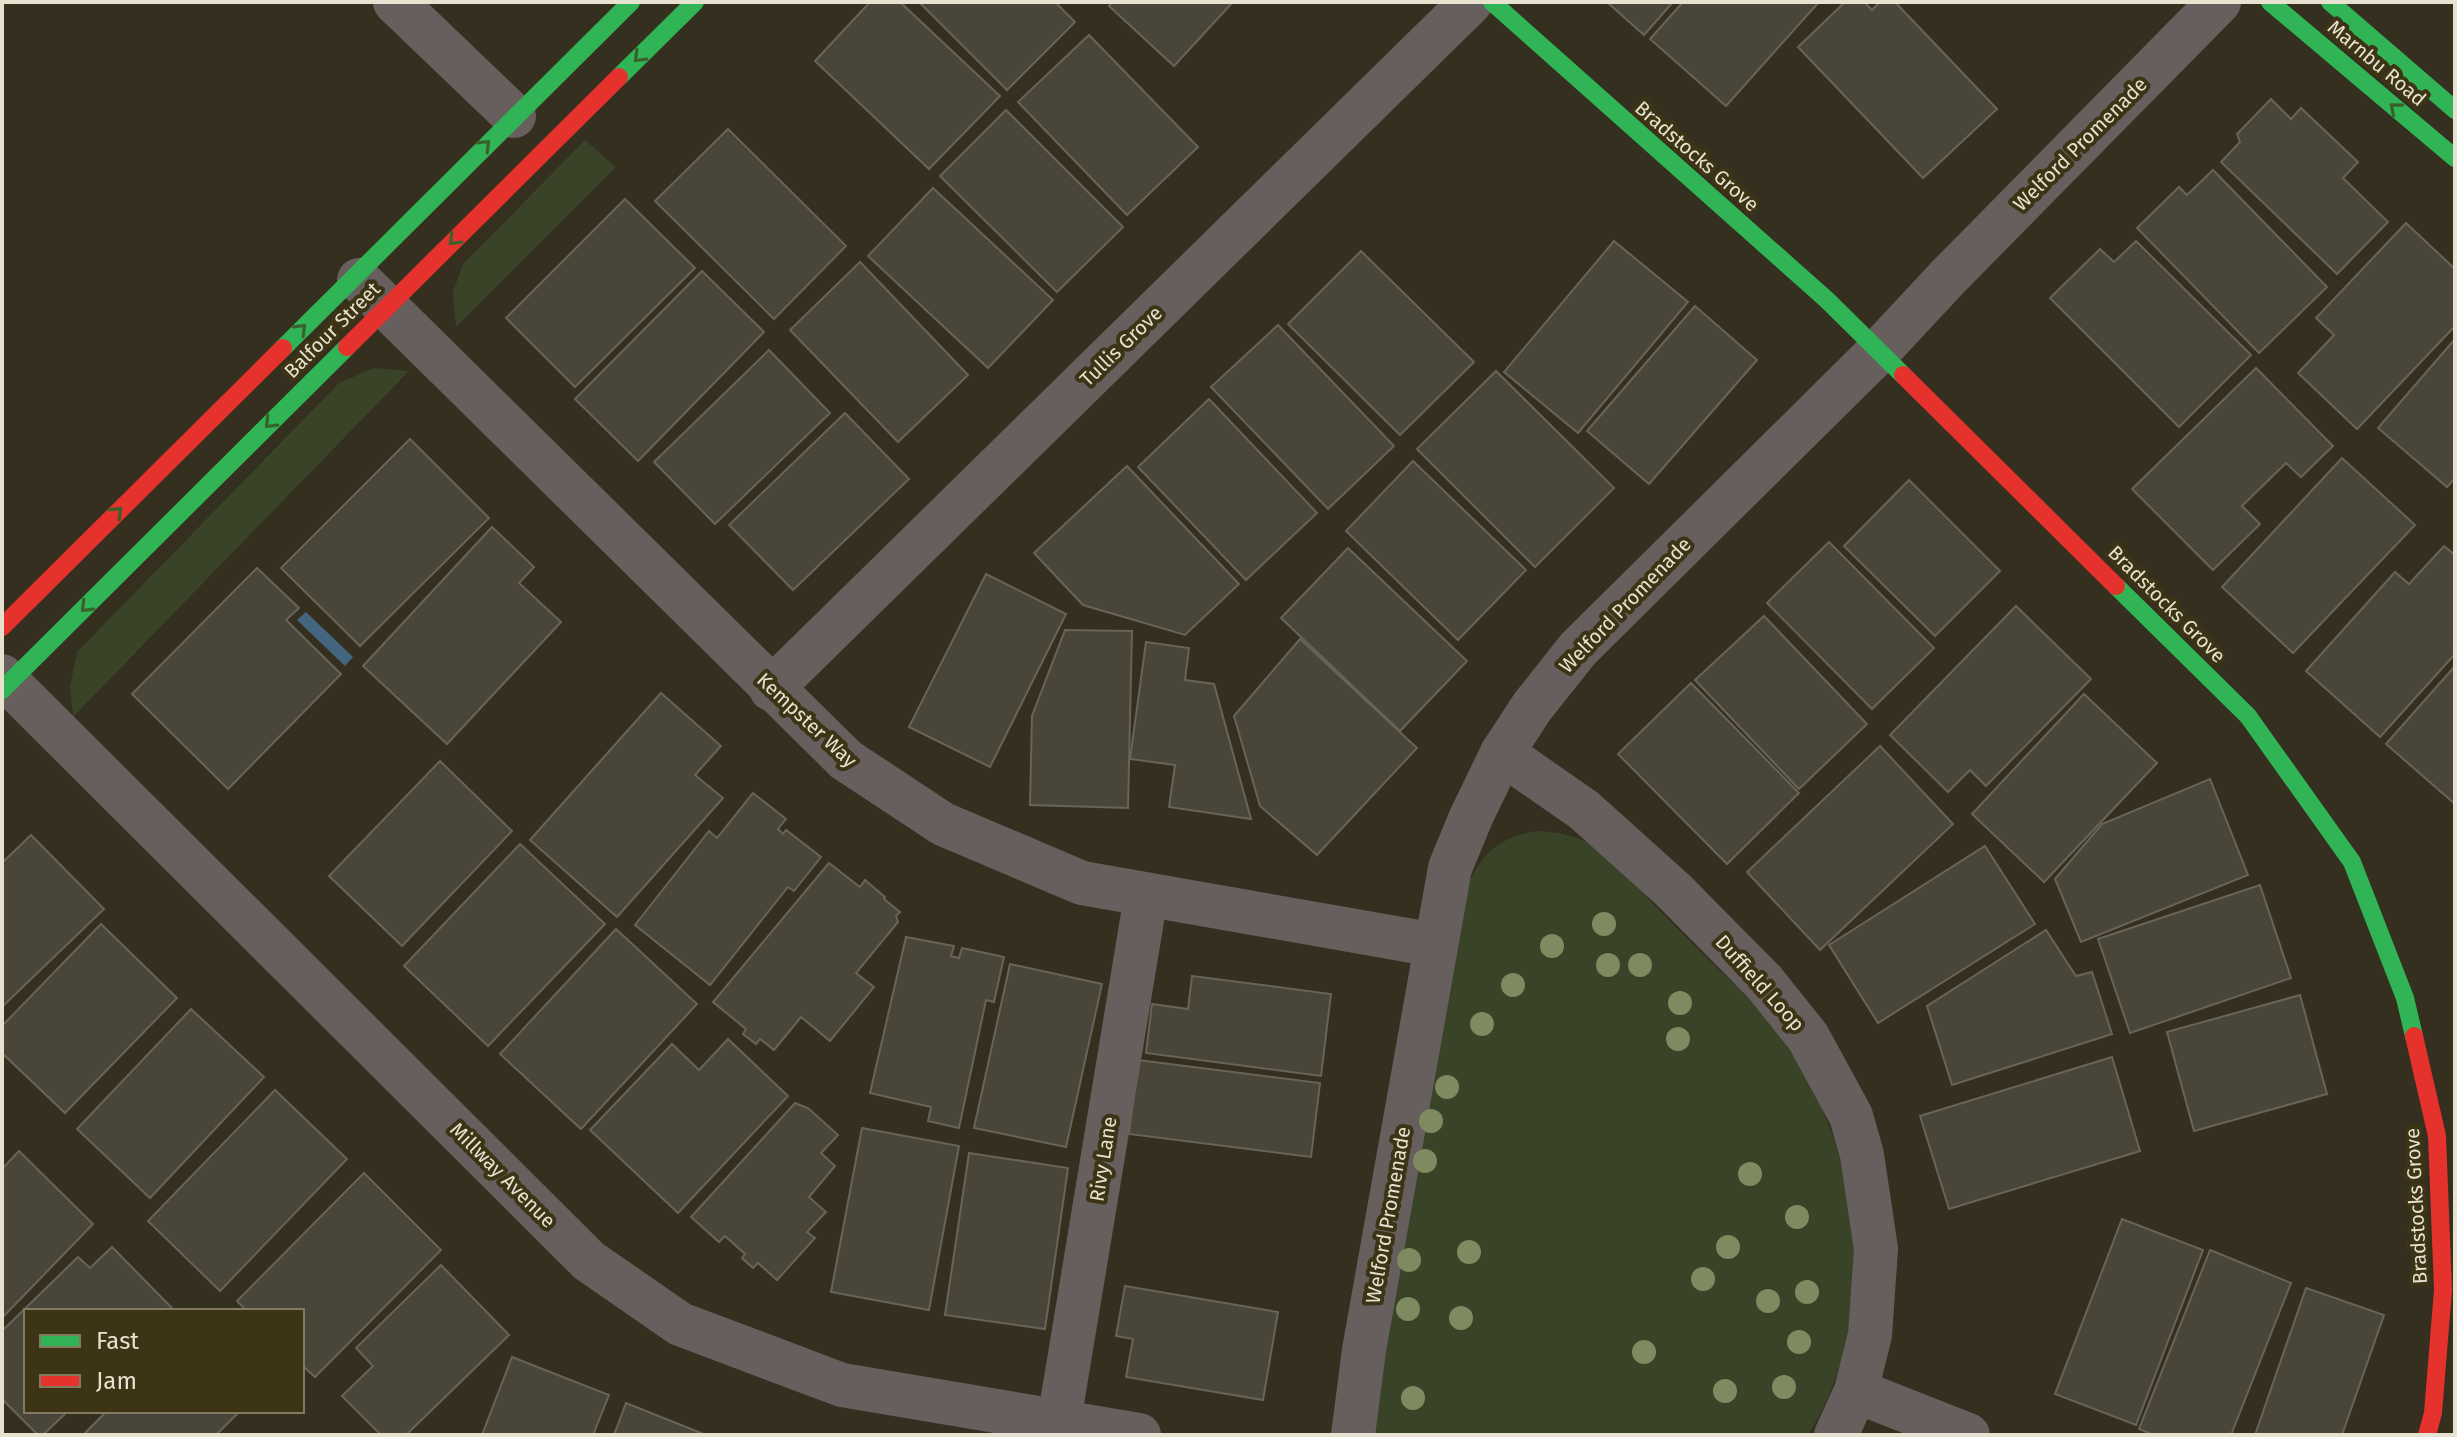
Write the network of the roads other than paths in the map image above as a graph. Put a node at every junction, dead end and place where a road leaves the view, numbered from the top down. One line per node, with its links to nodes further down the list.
1 (395, 2): 10 (street)
2 (631, 2): 10 (street, Balfour Street)
3 (695, 2): 13 (street, Balfour Street, one-way to 13)
4 (1471, 2): 17 (street, Tullis Grove)
5 (1492, 2): 14 (street, Bradstocks Grove)
6 (2219, 2): 14 (street, Welford Promenade)
7 (2270, 2): 11 (street, Marnbu Road, one-way to 7)
8 (2330, 2): 9 (street, Marnbu Road)
9 (2455, 110)
10 (514, 116): 12 (street, Balfour Street, one-way to 10)
11 (2455, 158)
12 (355, 276): 13 (street, Kempster Way); 15 (street, Balfour Street, one-way to 12)
13 (386, 307): 16 (street, Balfour Street, one-way to 16); 17 (street, Kempster Way)
14 (1880, 350): 18 (street, Welford Promenade); 21 (street, Bradstocks Grove)
15 (2, 627)
16 (4, 683): 23 (street, Millway Avenue)
17 (771, 689): 19 (street, Kempster Way)
18 (1502, 753): 20 (street, Welford Promenade); 22 (street, Duffield Loop)
19 (1146, 896): 20 (street, Kempster Way); 23 (street, Rivy Lane)
20 (1435, 945): 25 (street, Welford Promenade)
21 (2446, 1135): 28 (street, Bradstocks Grove)
22 (1856, 1391): 26 (street, Duffield Loop); 27 (street)
23 (1059, 1421): 24 (street, Millway Avenue)
24 (1139, 1435)
25 (1353, 1435)
26 (1836, 1435)
27 (1968, 1435)
28 (2427, 1435)

